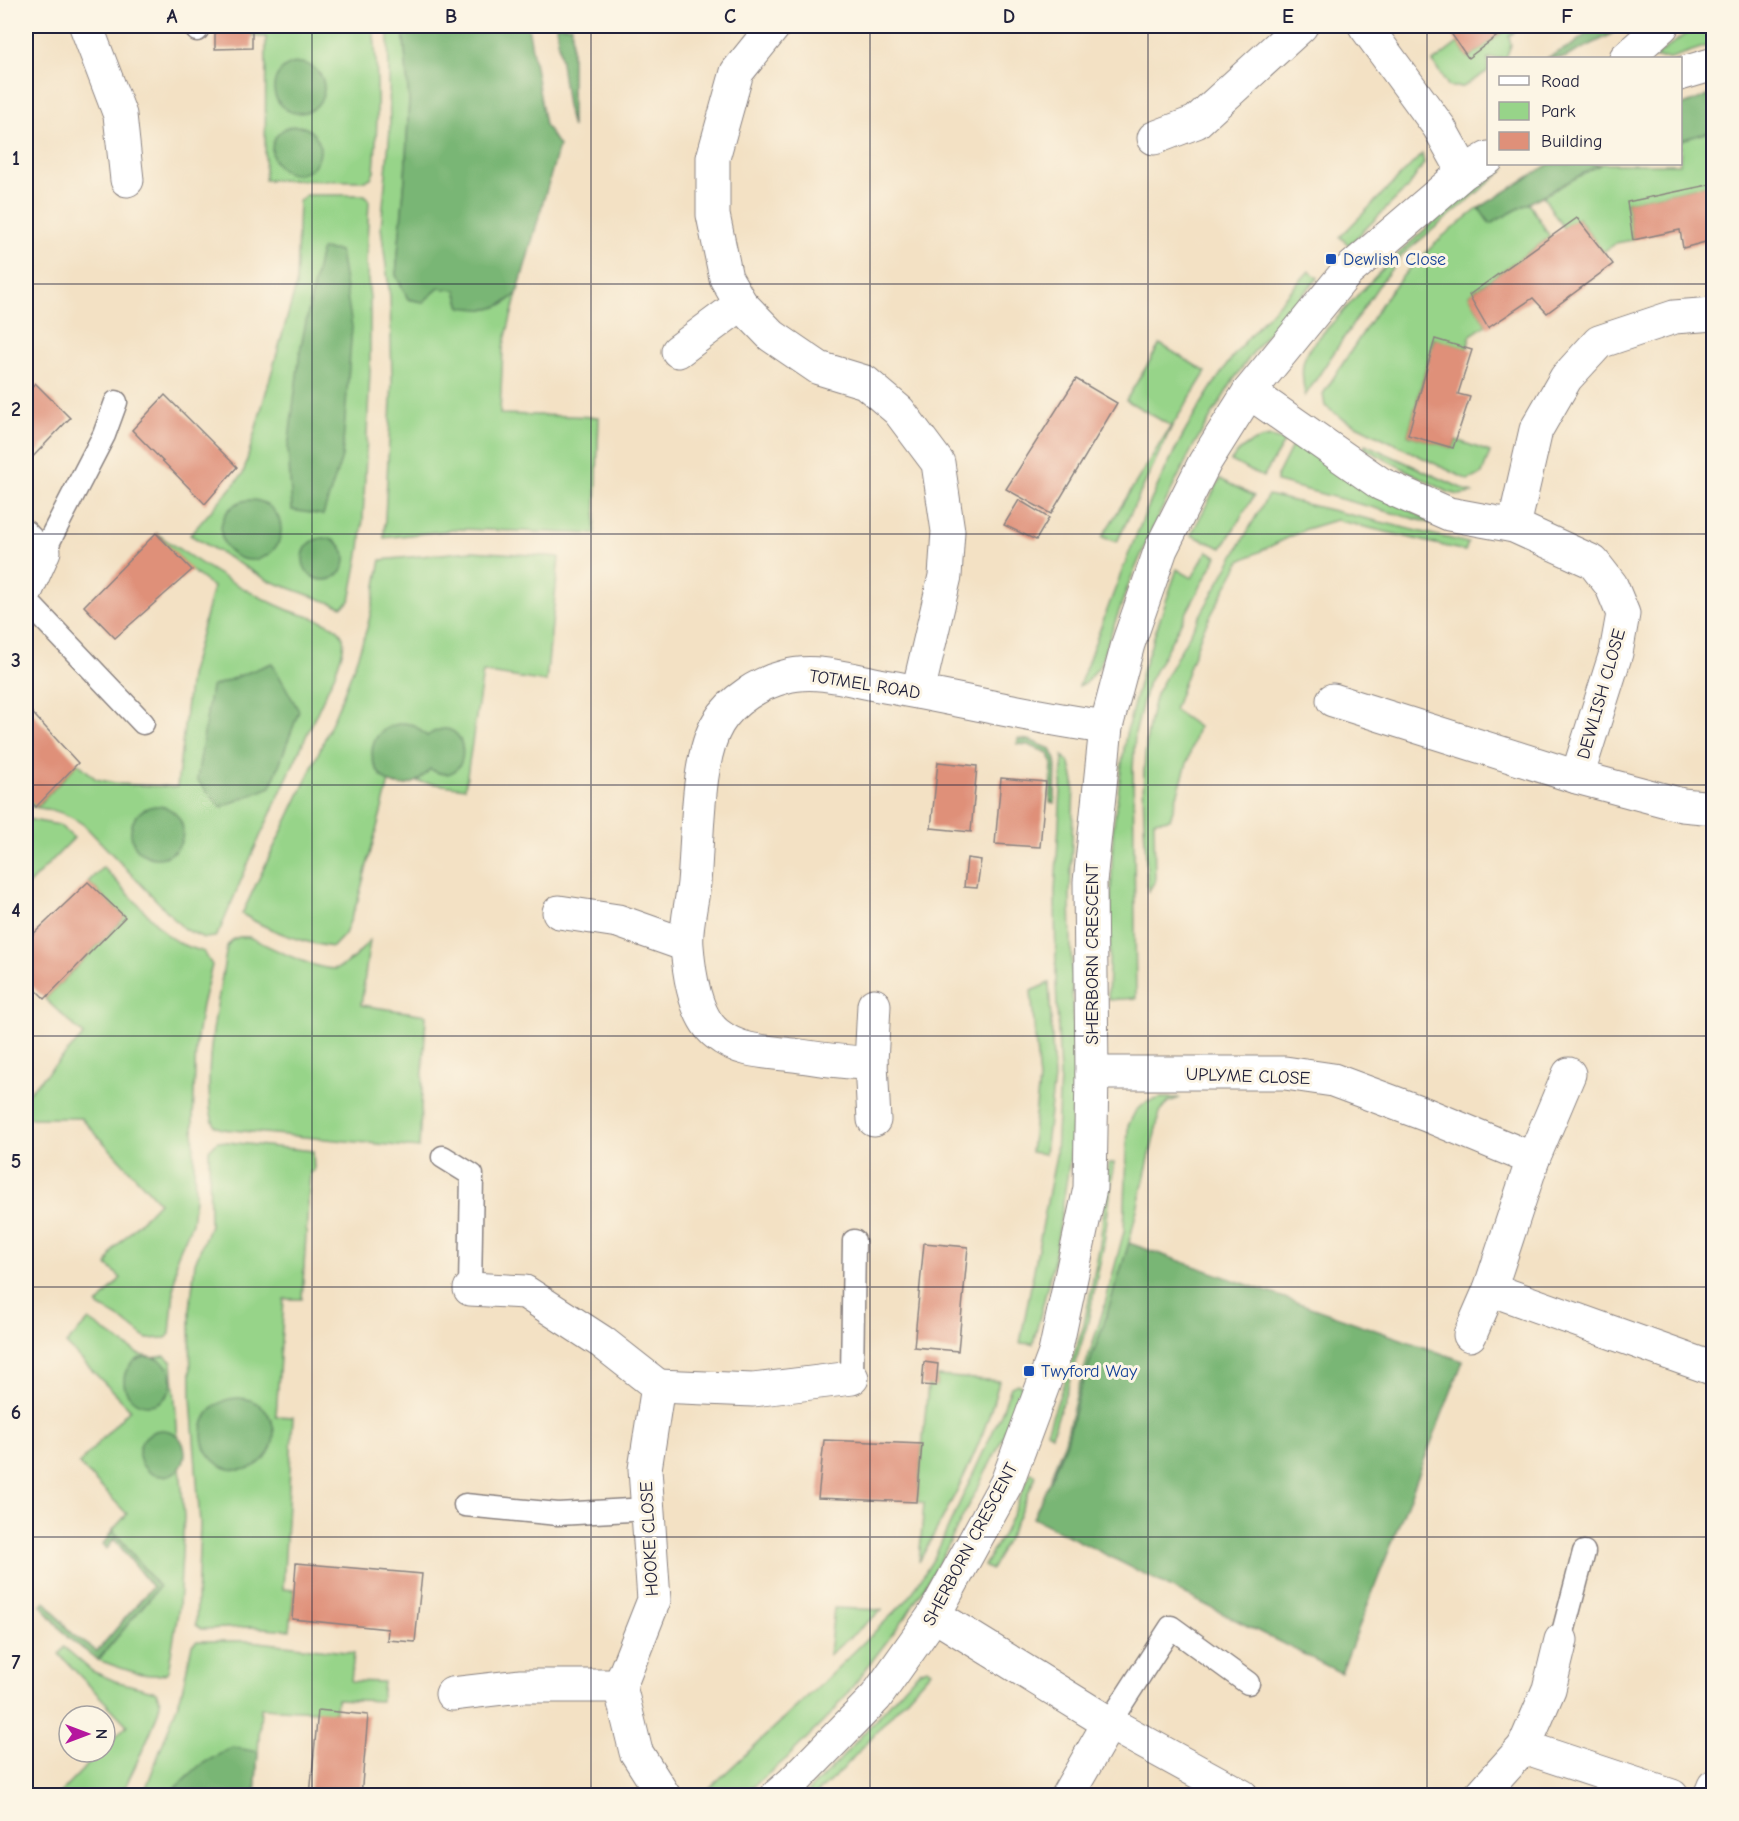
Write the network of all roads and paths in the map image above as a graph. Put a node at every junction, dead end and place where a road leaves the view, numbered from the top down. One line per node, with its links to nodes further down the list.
1 (86, 26): 11 (street)
2 (774, 26): 12 (street)
3 (1301, 26): 9 (street)
4 (1365, 26): 10 (street)
5 (1662, 26): 6 (street)
6 (1627, 57)
7 (1713, 64): 8 (street)
8 (1682, 73)
9 (1154, 138)
10 (1476, 165): 15 (street, SHERBORN CRESCENT)
11 (127, 180)
12 (741, 304): 14 (street); 21 (street)
13 (1713, 314): 17 (street)
14 (678, 351)
15 (1249, 392): 17 (street, DEWLISH CLOSE); 24 (street, SHERBORN CRESCENT)
16 (116, 402): 18 (lane)
17 (1514, 526): 25 (street, DEWLISH CLOSE)
18 (35, 541): 19 (street)
19 (26, 591)
20 (26, 600): 23 (lane)
21 (918, 692): 24 (street, TOTMEL ROAD); 28 (street, TOTMEL ROAD)
22 (1333, 700): 25 (street, DEWLISH CLOSE)
23 (143, 723)
24 (1106, 727): 31 (street, SHERBORN CRESCENT)
25 (1577, 777): 26 (street, DEWLISH CLOSE)
26 (1713, 808)
27 (559, 912): 28 (street)
28 (686, 945): 30 (street, TOTMEL ROAD)
29 (874, 1005): 30 (street)
30 (871, 1062): 33 (street)
31 (1092, 1073): 35 (street, UPLYME CLOSE); 46 (street, SHERBORN CRESCENT)
32 (1569, 1074): 35 (street)
33 (874, 1120)
34 (443, 1157): 37 (lane)
35 (1533, 1159): 38 (street)
36 (854, 1241): 41 (lane)
37 (470, 1289): 42 (street)
38 (1490, 1289): 39 (street); 40 (street)
39 (1470, 1335)
40 (1713, 1369)
41 (852, 1378): 42 (street)
42 (658, 1386): 44 (street, HOOKE CLOSE)
43 (465, 1505): 44 (lane)
44 (648, 1509): 49 (street, HOOKE CLOSE)
45 (1584, 1552): 47 (lane)
46 (934, 1615): 51 (street); 55 (street, SHERBORN CRESCENT)
47 (1562, 1640): 52 (street)
48 (1248, 1683): 51 (lane)
49 (620, 1686): 50 (street); 54 (street)
50 (452, 1694)
51 (1110, 1723): 56 (street); 57 (street)
52 (1524, 1747): 58 (street); 59 (street)
53 (1713, 1786): 60 (street)
54 (664, 1796)
55 (777, 1796)
56 (1067, 1796)
57 (1242, 1796)
58 (1480, 1796)
59 (1672, 1796)
60 (1710, 1796)

